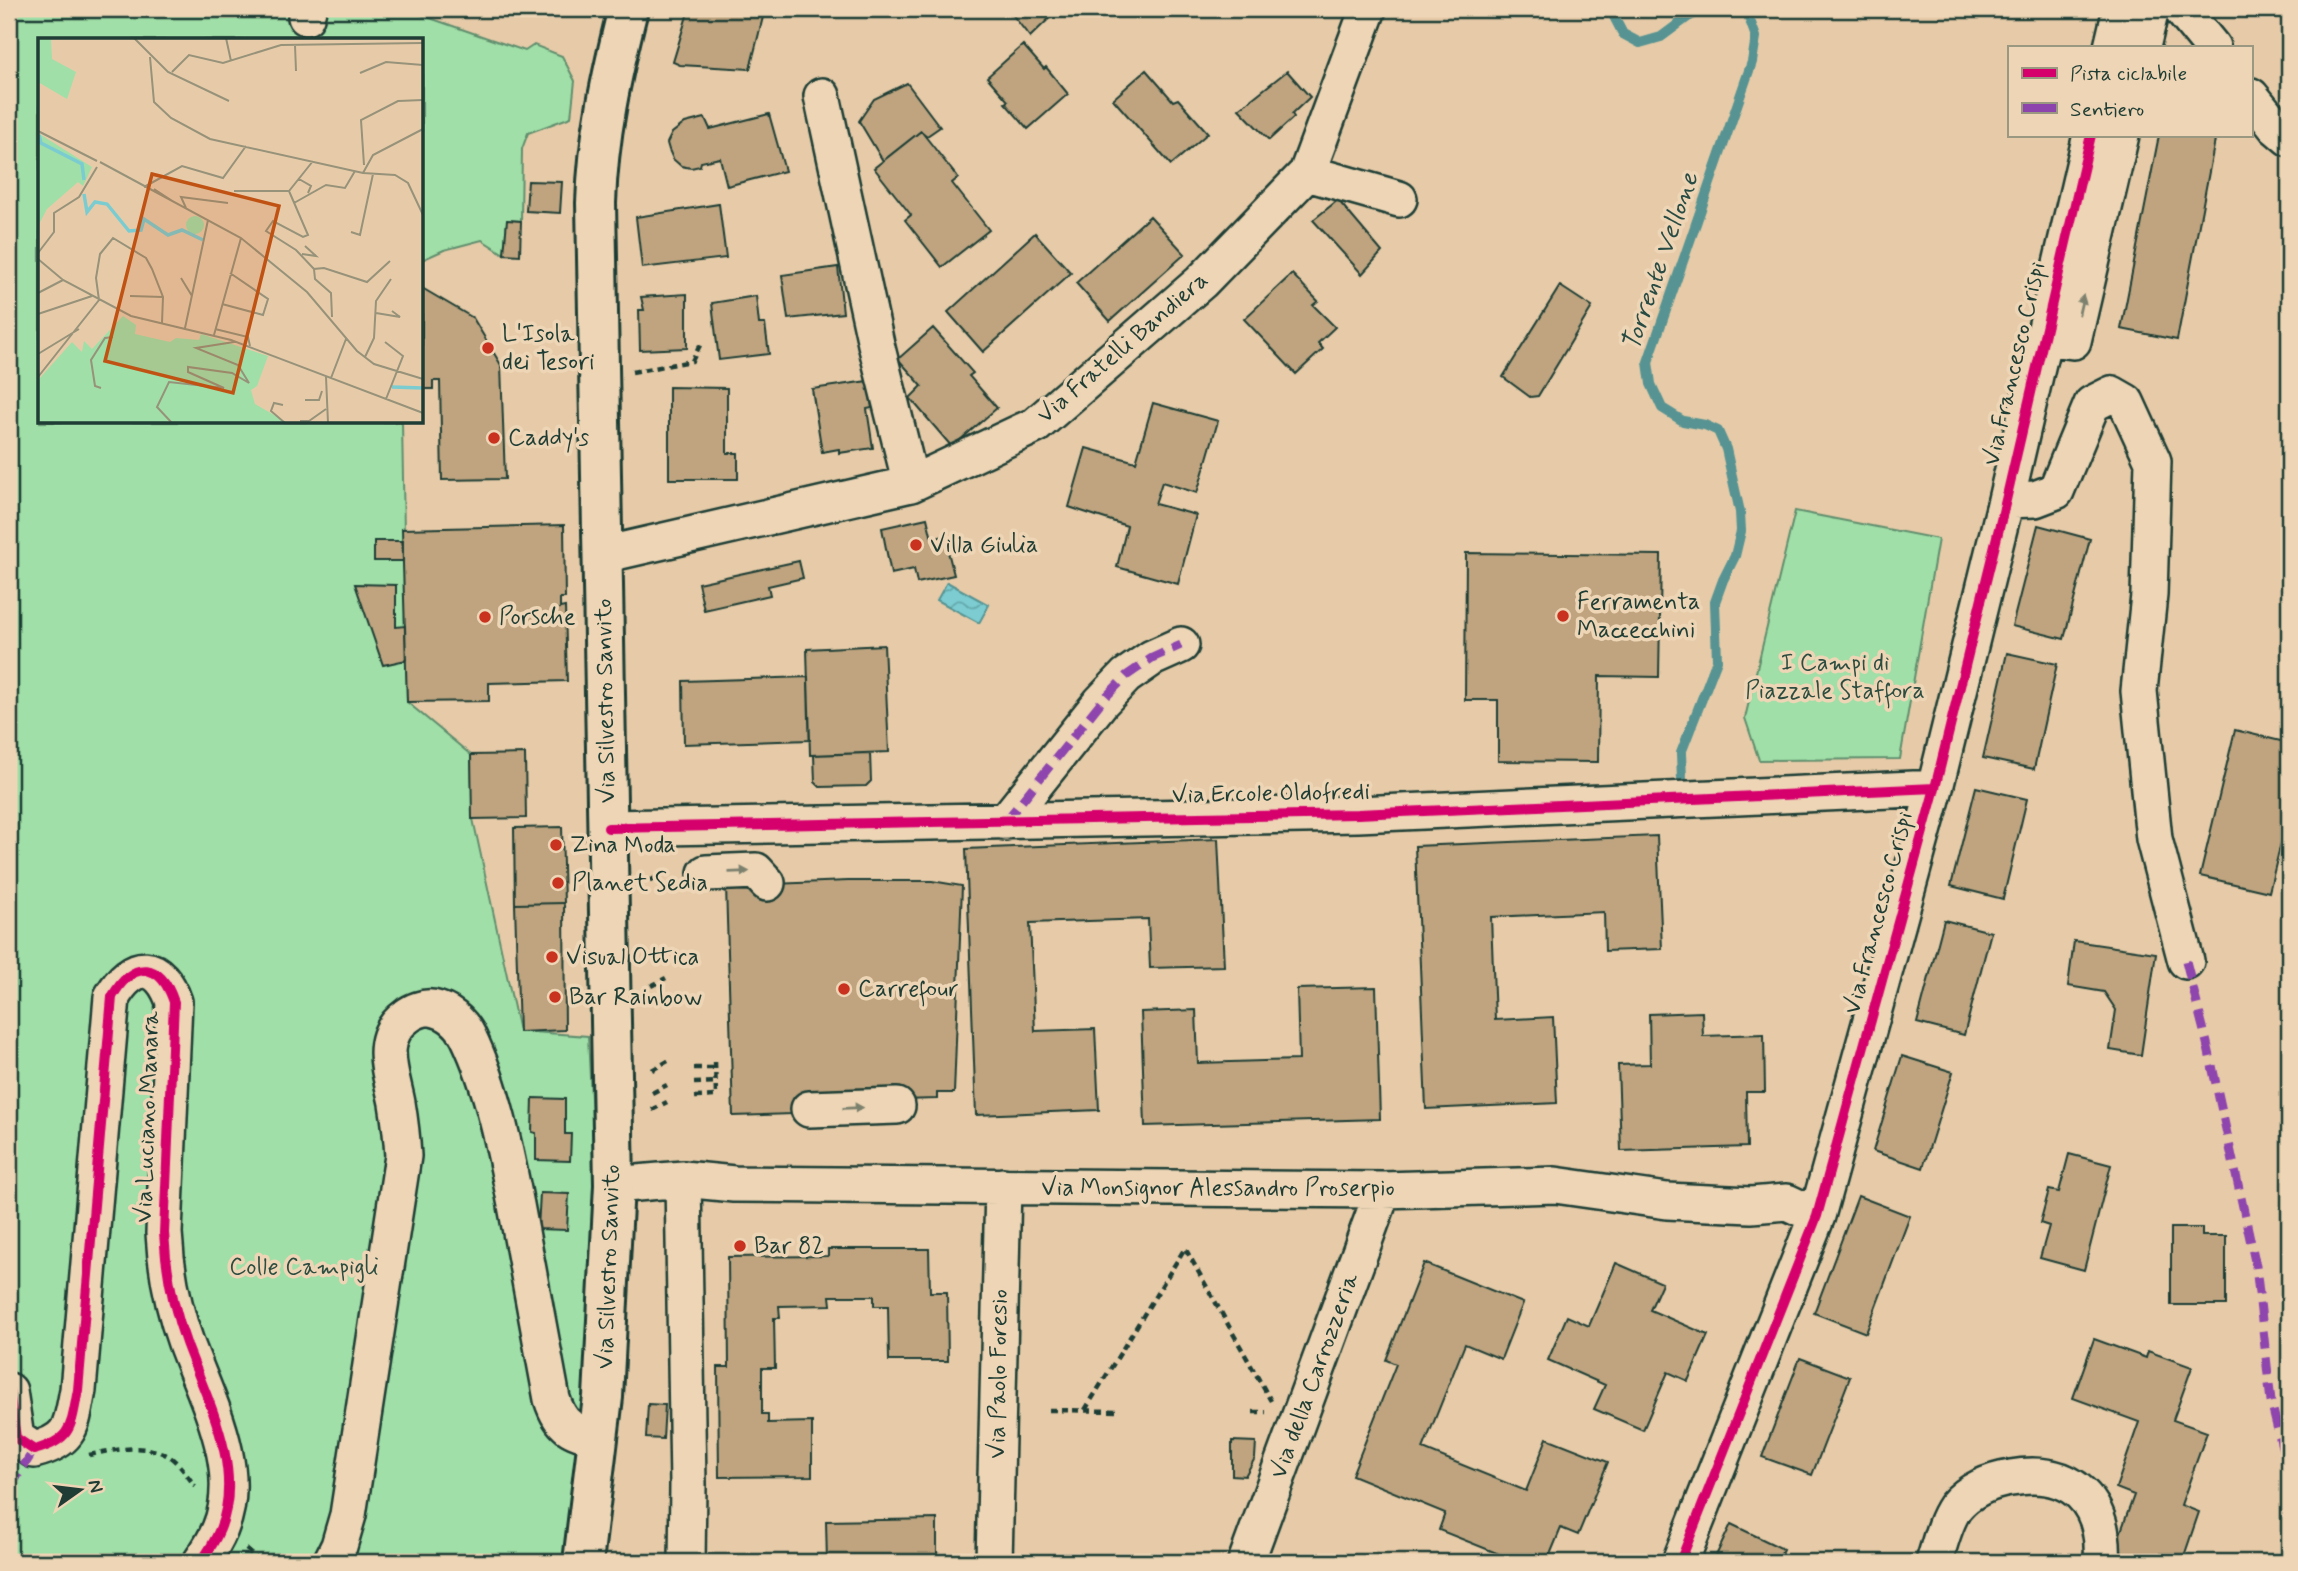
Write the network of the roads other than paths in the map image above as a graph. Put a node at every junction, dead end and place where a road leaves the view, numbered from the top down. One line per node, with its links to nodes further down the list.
1 (628, 9): 19 (main road, Via Silvestro Sanvito)
2 (1368, 9): 14 (street, Via Fratelli Bandiera)
3 (2121, 9): 6 (street)
4 (2151, 9): 7 (street)
5 (2181, 9): 8 (street)
6 (2112, 46)
7 (2142, 46)
8 (2211, 46)
9 (822, 96): 17 (street)
10 (2252, 97): 13 (street)
11 (2091, 136): 16 (street, Via Francesco Crispi)
12 (2121, 136): 16 (street, one-way to 12)
13 (2289, 138)
14 (1307, 173): 15 (street); 17 (street, Via Fratelli Bandiera)
15 (1399, 199)
16 (2042, 337): 18 (street, Via Francesco Crispi)
17 (911, 484): 19 (street, Via Fratelli Bandiera)
18 (2006, 500): 21 (street, Via Francesco Crispi); 26 (street)
19 (604, 555): 23 (main road, Via Silvestro Sanvito)
20 (1181, 645): 22 (street)
21 (1935, 788): 22 (street, Via Ercole Oldofredi); 33 (street, Via Francesco Crispi)
22 (1005, 822): 23 (street, Via Ercole Oldofredi)
23 (608, 828): 30 (main road, Via Silvestro Sanvito)
24 (706, 873): 25 (street, one-way to 25)
25 (766, 883)
26 (2186, 961)
27 (897, 1106): 28 (street, one-way to 27)
28 (809, 1109)
29 (683, 1179): 30 (street, Via Monsignor Alessandro Proserpio); 31 (street, Via Monsignor Alessandro Proserpio); 39 (street)
30 (614, 1185): 35 (main road, Via Silvestro Sanvito)
31 (1003, 1186): 32 (street, Via Monsignor Alessandro Proserpio); 40 (street, Via Paolo Foresio)
32 (1383, 1190): 33 (street, Via Monsignor Alessandro Proserpio); 41 (street, Via della Carrozzeria)
33 (1818, 1216): 42 (street, Via Francesco Crispi)
34 (9, 1391): 36 (street, Via Luciano Manara)
35 (599, 1437): 37 (street); 38 (main road, Via Silvestro Sanvito)
36 (201, 1562)
37 (331, 1562)
38 (583, 1562)
39 (687, 1562)
40 (994, 1562)
41 (1246, 1562)
42 (1679, 1562)
43 (1934, 1562): 44 (street)
44 (2102, 1562)

